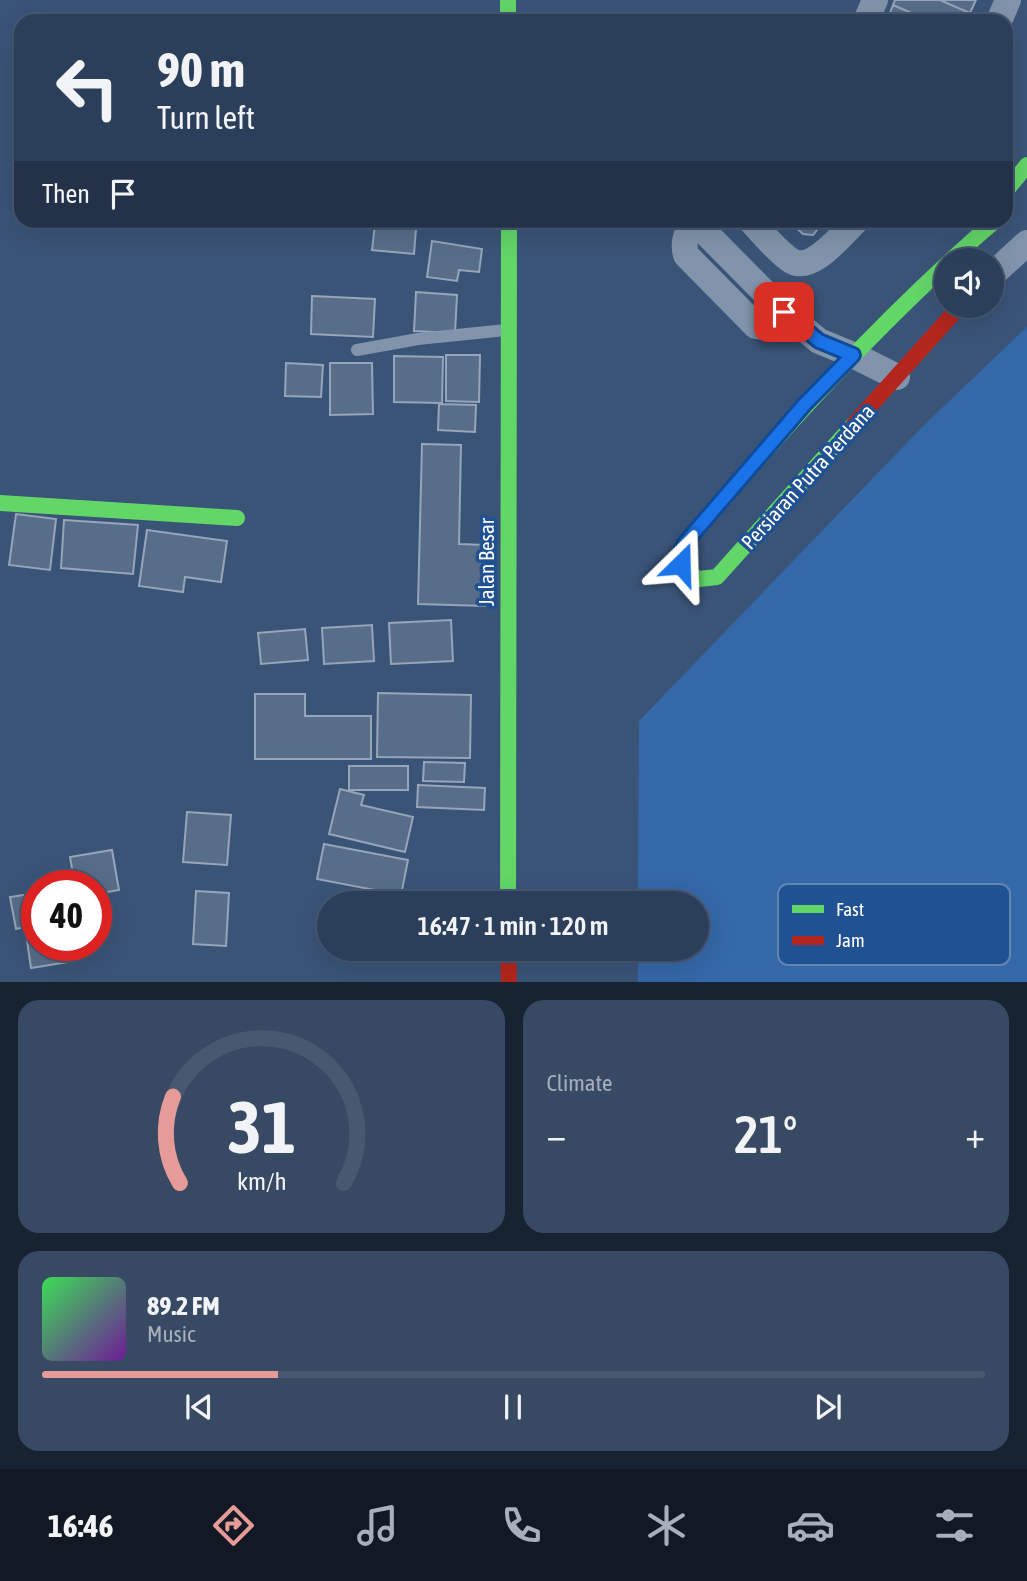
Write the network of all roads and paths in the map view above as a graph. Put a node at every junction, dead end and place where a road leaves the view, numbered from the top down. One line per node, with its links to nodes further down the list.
1 (1027, 165): 2 (street)
2 (1013, 182)
3 (1027, 195): 4 (street)
4 (1013, 206)
5 (509, 228): 17 (street, Jalan Besar)
6 (691, 228): 19 (street)
7 (758, 228): 8 (street)
8 (849, 228)
9 (975, 228): 12 (street)
10 (986, 228): 13 (street, Persiaran Putra Perdana)
11 (1027, 243): 14 (street)
12 (957, 248)
13 (962, 248)
14 (1004, 264)
15 (934, 273): 19 (street, Persiaran Putra Perdana)
16 (949, 318): 20 (street, Persiaran Putra Perdana)
17 (509, 329): 18 (lane); 23 (street, Jalan Besar)
18 (357, 350)
19 (853, 355): 20 (street); 20 (street, Persiaran Putra Perdana)
20 (897, 377)
21 (0, 503): 22 (street)
22 (237, 518)
23 (508, 891)
24 (508, 961): 25 (street)
25 (509, 982)

